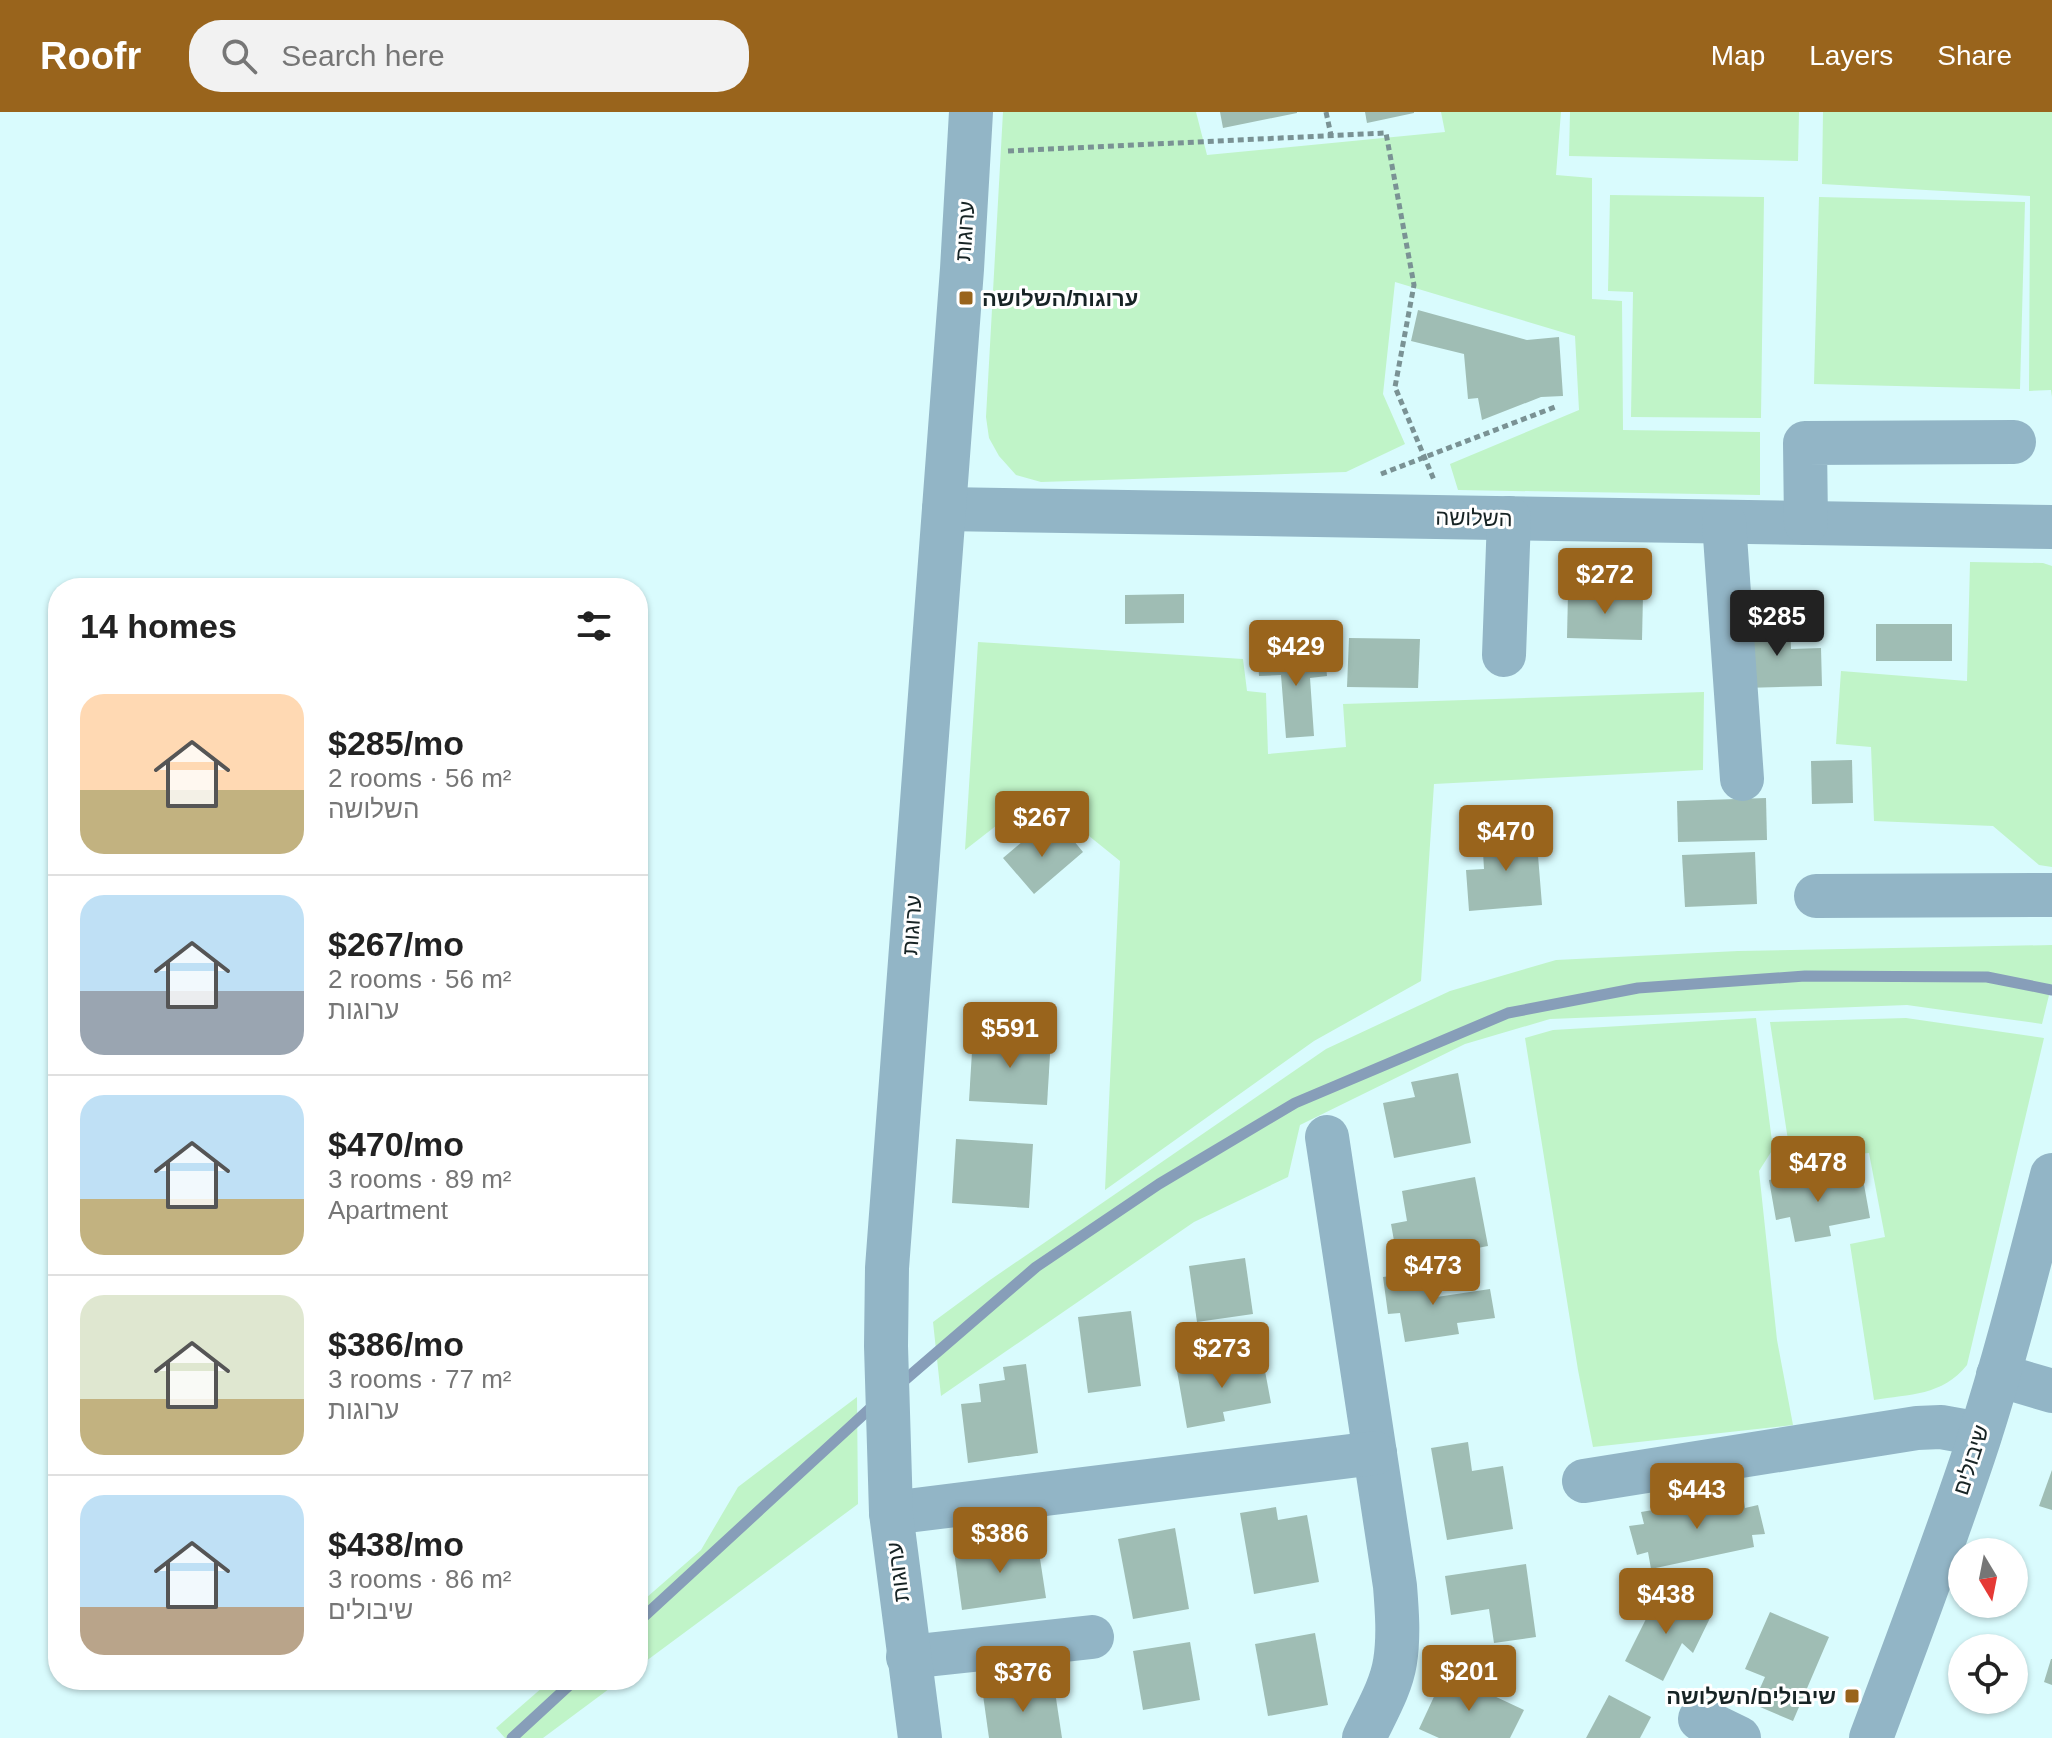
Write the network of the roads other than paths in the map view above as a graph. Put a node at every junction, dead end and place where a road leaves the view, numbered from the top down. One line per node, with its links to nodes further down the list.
1 (970, 133): 3 (street, ערוגות)
2 (2014, 442): 6 (street)
3 (944, 509): 4 (street, השלושה); 19 (street, ערוגות)
4 (1509, 518): 5 (street, השלושה); 8 (street)
5 (1724, 522): 6 (street, השלושה); 9 (street)
6 (1806, 523): 7 (street, השלושה)
7 (2052, 527)
8 (1504, 655)
9 (1742, 779)
10 (2052, 895): 11 (street)
11 (1816, 896)
12 (1327, 1137): 17 (street)
13 (2052, 1175): 14 (street, שיבולים)
14 (1998, 1375): 15 (street); 16 (street, שיבולים)
15 (2052, 1391)
16 (1980, 1434): 18 (street); 26 (street, שיבולים)
17 (1375, 1453): 19 (street); 24 (street)
18 (1584, 1481)
19 (891, 1513): 21 (street, ערוגות)
20 (1092, 1637): 21 (street)
21 (908, 1657): 23 (street, ערוגות)
22 (1700, 1719): 25 (street)
23 (920, 1738)
24 (1364, 1738)
25 (1739, 1738)
26 (1871, 1738)

